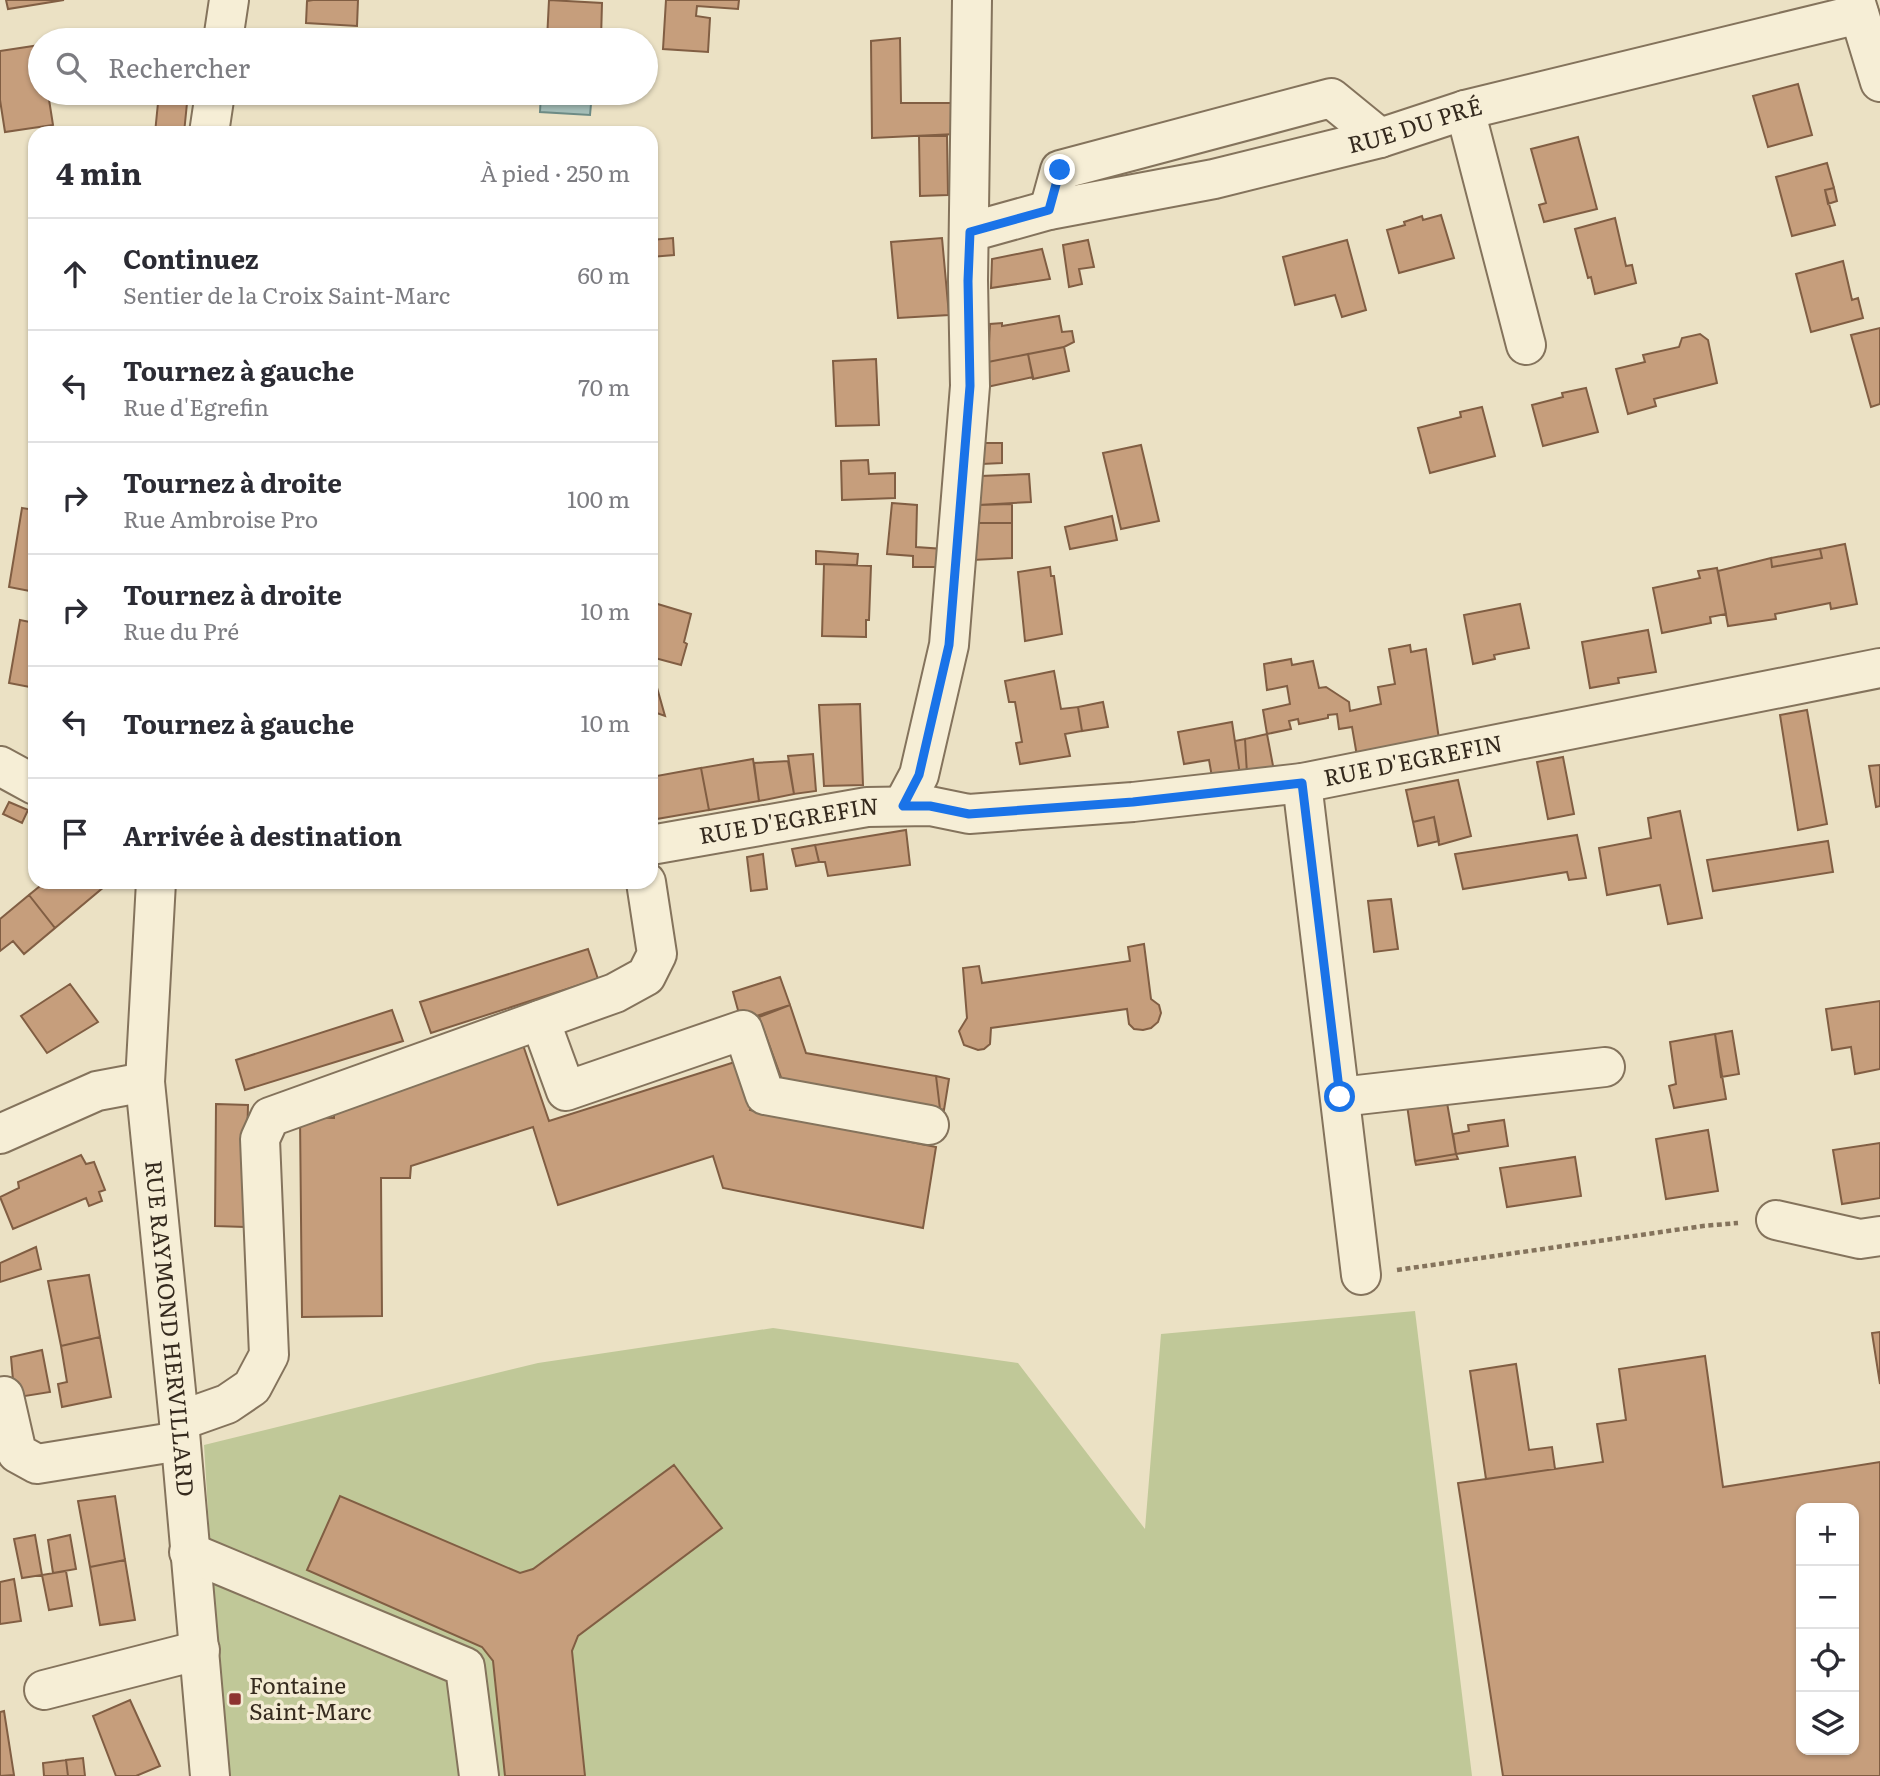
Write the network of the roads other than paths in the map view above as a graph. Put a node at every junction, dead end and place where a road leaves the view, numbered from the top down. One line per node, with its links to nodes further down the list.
1 (229, 0): 4 (street)
2 (972, 0): 11 (street)
3 (1857, 7): 5 (street); 7 (street, RUE DU PRÉ)
4 (225, 28)
5 (1880, 82)
6 (213, 105): 8 (street)
7 (1465, 110): 9 (street, RUE DU PRÉ); 12 (street)
8 (210, 126)
9 (1380, 138): 10 (street, RUE DU PRÉ); 10 (street)
10 (1049, 210): 11 (street, RUE DU PRÉ)
11 (970, 232): 17 (street)
12 (1525, 345)
13 (1880, 668): 16 (street, RUE D'EGREFIN)
14 (0, 766): 15 (street)
15 (28, 781)
16 (1302, 783): 17 (street, RUE D'EGREFIN); 24 (street)
17 (903, 806): 18 (street, RUE D'EGREFIN)
18 (658, 844)
19 (156, 889): 23 (street, RUE RAYMOND HERVILLARD)
20 (647, 889): 21 (street)
21 (540, 1020): 25 (street); 31 (street)
22 (1605, 1066): 24 (street)
23 (145, 1082): 26 (street); 31 (street, RUE RAYMOND HERVILLARD)
24 (1340, 1097): 29 (street)
25 (929, 1125)
26 (0, 1134)
27 (1776, 1220): 28 (street)
28 (1880, 1236)
29 (1361, 1275)
30 (4, 1396): 31 (street)
31 (179, 1431): 32 (street, RUE RAYMOND HERVILLARD)
32 (189, 1552): 33 (street, RUE RAYMOND HERVILLARD); 36 (street)
33 (200, 1650): 34 (street); 35 (street, RUE RAYMOND HERVILLARD)
34 (44, 1690)
35 (210, 1776)
36 (479, 1776)

